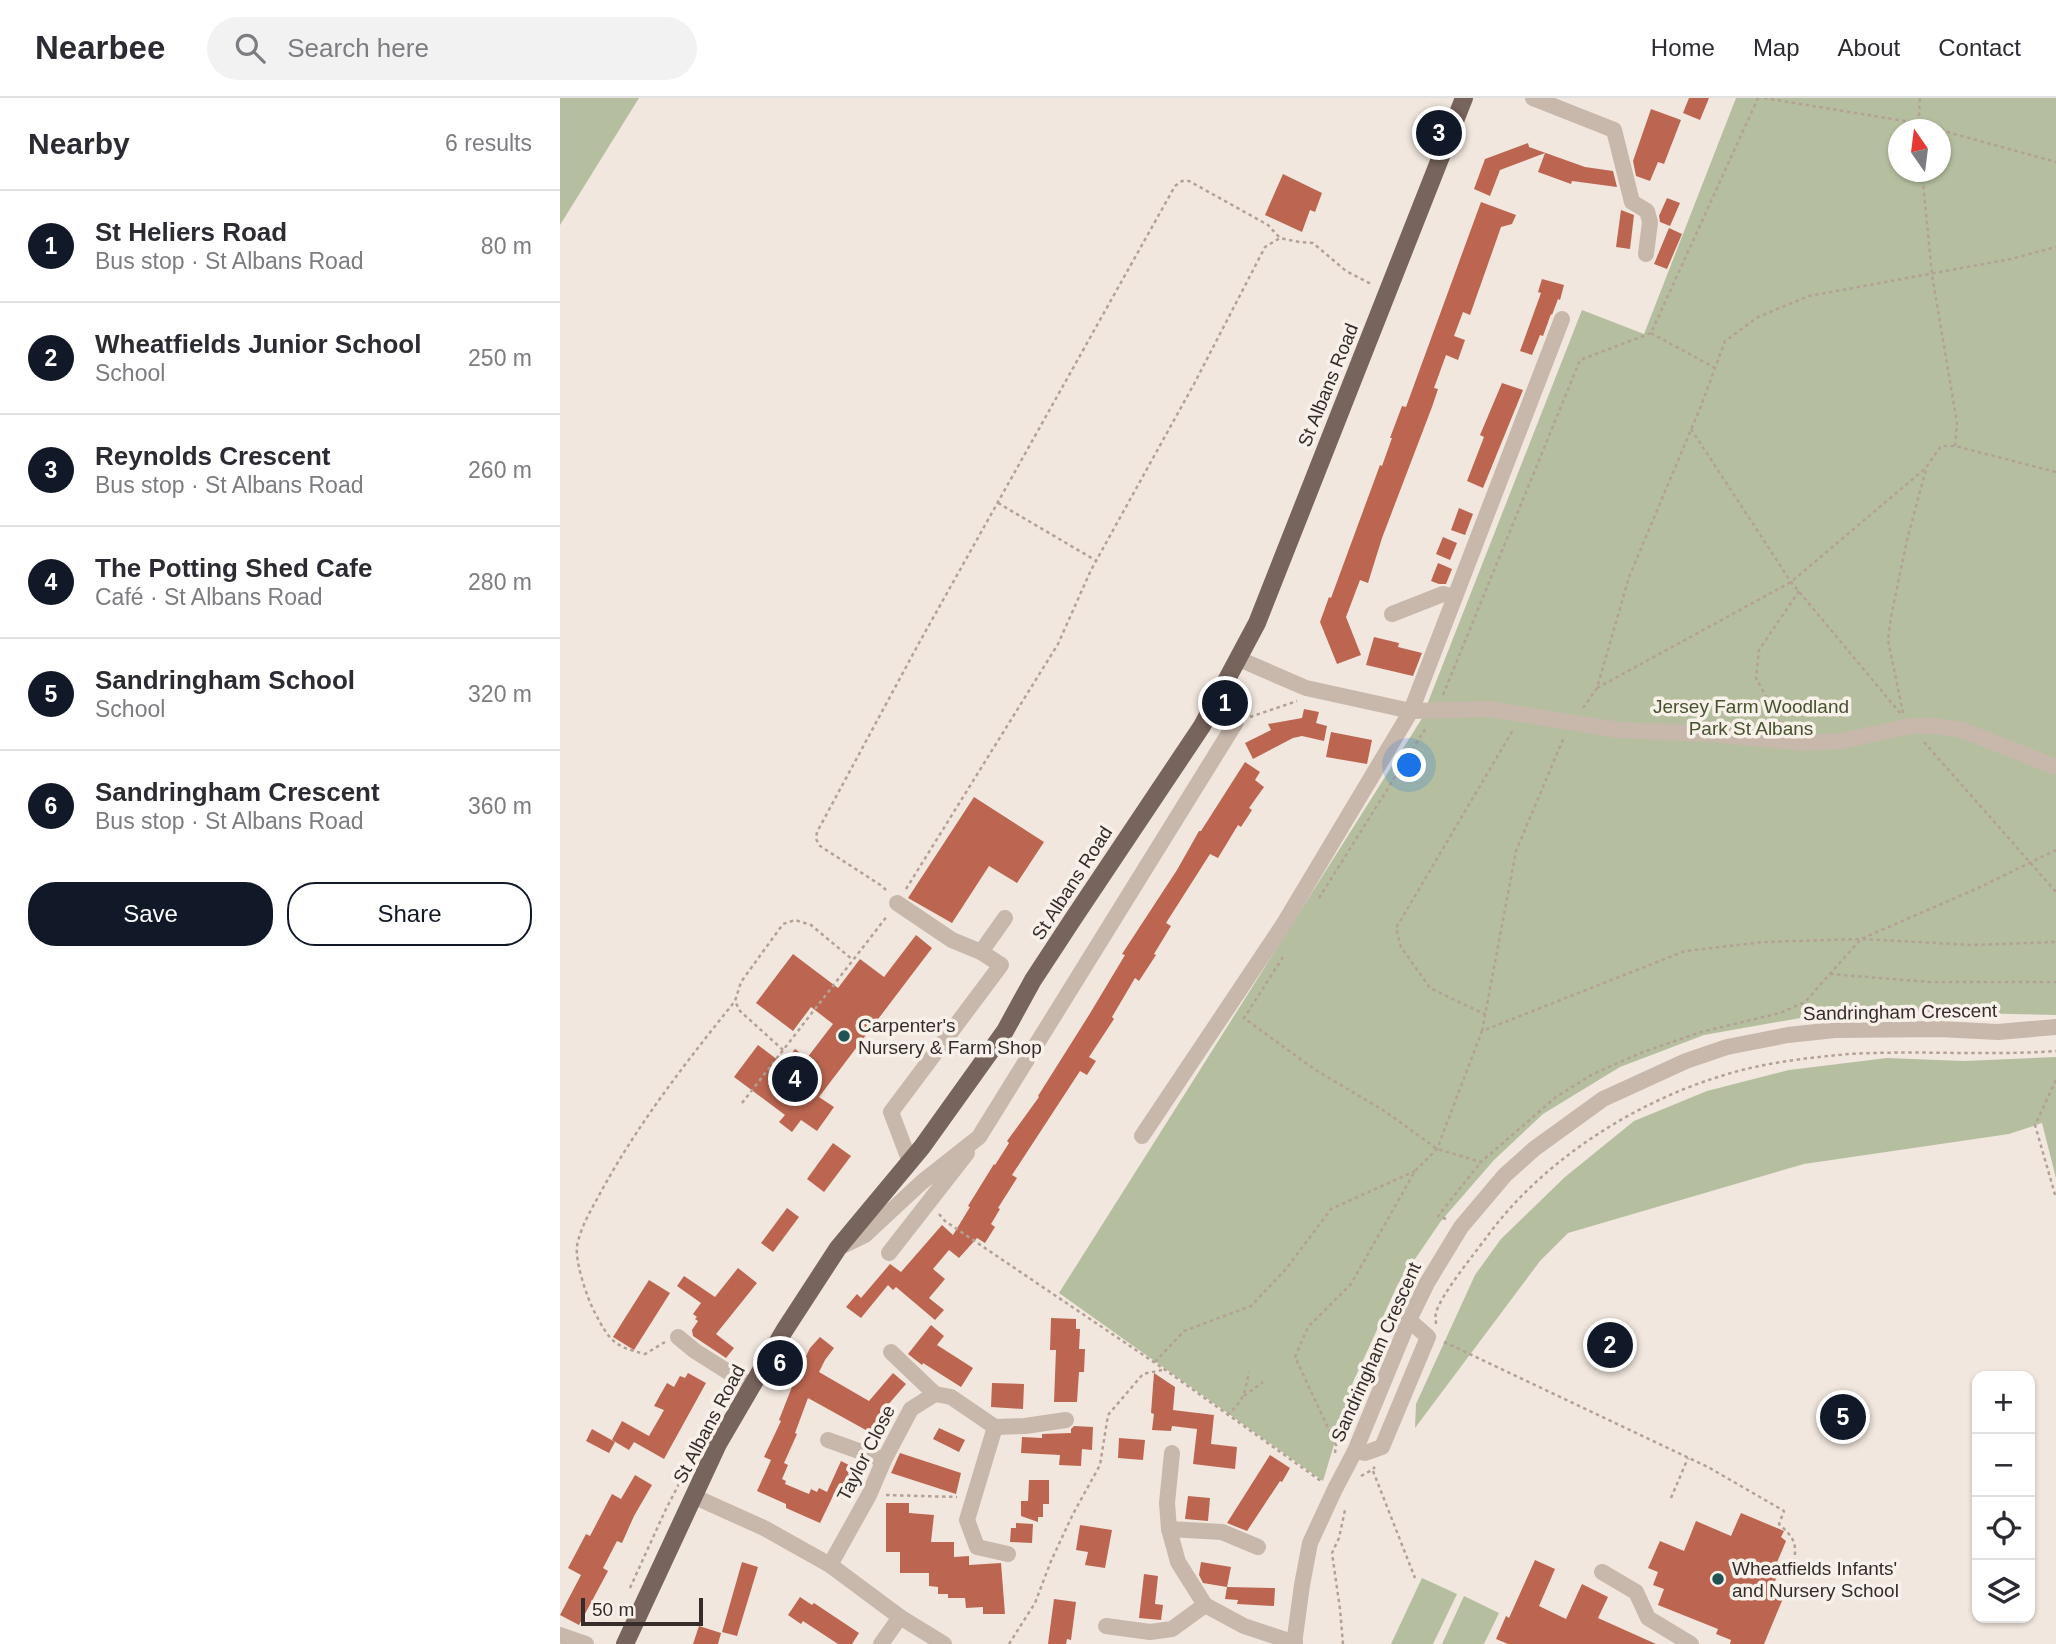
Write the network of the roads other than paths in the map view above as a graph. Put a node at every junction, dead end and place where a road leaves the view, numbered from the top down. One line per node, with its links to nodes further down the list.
1 (1464, 98): 7 (main road, St Albans Road)
2 (1532, 98): 3 (street)
3 (1646, 254)
4 (1562, 319): 5 (street)
5 (1455, 597): 6 (street); 8 (street)
6 (1392, 614)
7 (1238, 659): 8 (street); 17 (main road, St Albans Road)
8 (1411, 711): 10 (street); 15 (street)
9 (1236, 722): 16 (street)
10 (2056, 767)
11 (897, 903): 13 (street)
12 (1005, 918): 13 (street)
13 (981, 952): 17 (street)
14 (2056, 1027): 20 (street, Sandringham Crescent)
15 (1142, 1136)
16 (979, 1138): 18 (street); 19 (street)
17 (910, 1161): 18 (main road, St Albans Road)
18 (838, 1248): 23 (main road, St Albans Road)
19 (889, 1253)
20 (1409, 1320): 28 (street, Sandringham Crescent); 28 (street)
21 (678, 1337): 23 (street)
22 (891, 1352): 24 (street)
23 (752, 1387): 31 (main road, St Albans Road)
24 (935, 1394): 26 (street); 30 (street, Taylor Close)
25 (1066, 1420): 26 (street)
26 (995, 1427): 34 (street)
27 (828, 1440): 30 (street)
28 (1355, 1451): 45 (street, Sandringham Crescent)
29 (1172, 1453): 32 (street)
30 (884, 1460): 35 (street, Taylor Close)
31 (693, 1496): 35 (street); 42 (main road, St Albans Road)
32 (1169, 1529): 33 (street); 37 (street)
33 (1258, 1547)
34 (1007, 1554)
35 (830, 1565): 38 (street)
36 (1602, 1572): 46 (street)
37 (1205, 1605): 39 (street); 45 (street)
38 (900, 1617): 43 (street); 44 (street)
39 (1106, 1626)
40 (560, 1635): 41 (street)
41 (586, 1644)
42 (625, 1644)
43 (881, 1644)
44 (944, 1644)
45 (1294, 1644)
46 (1691, 1644)

